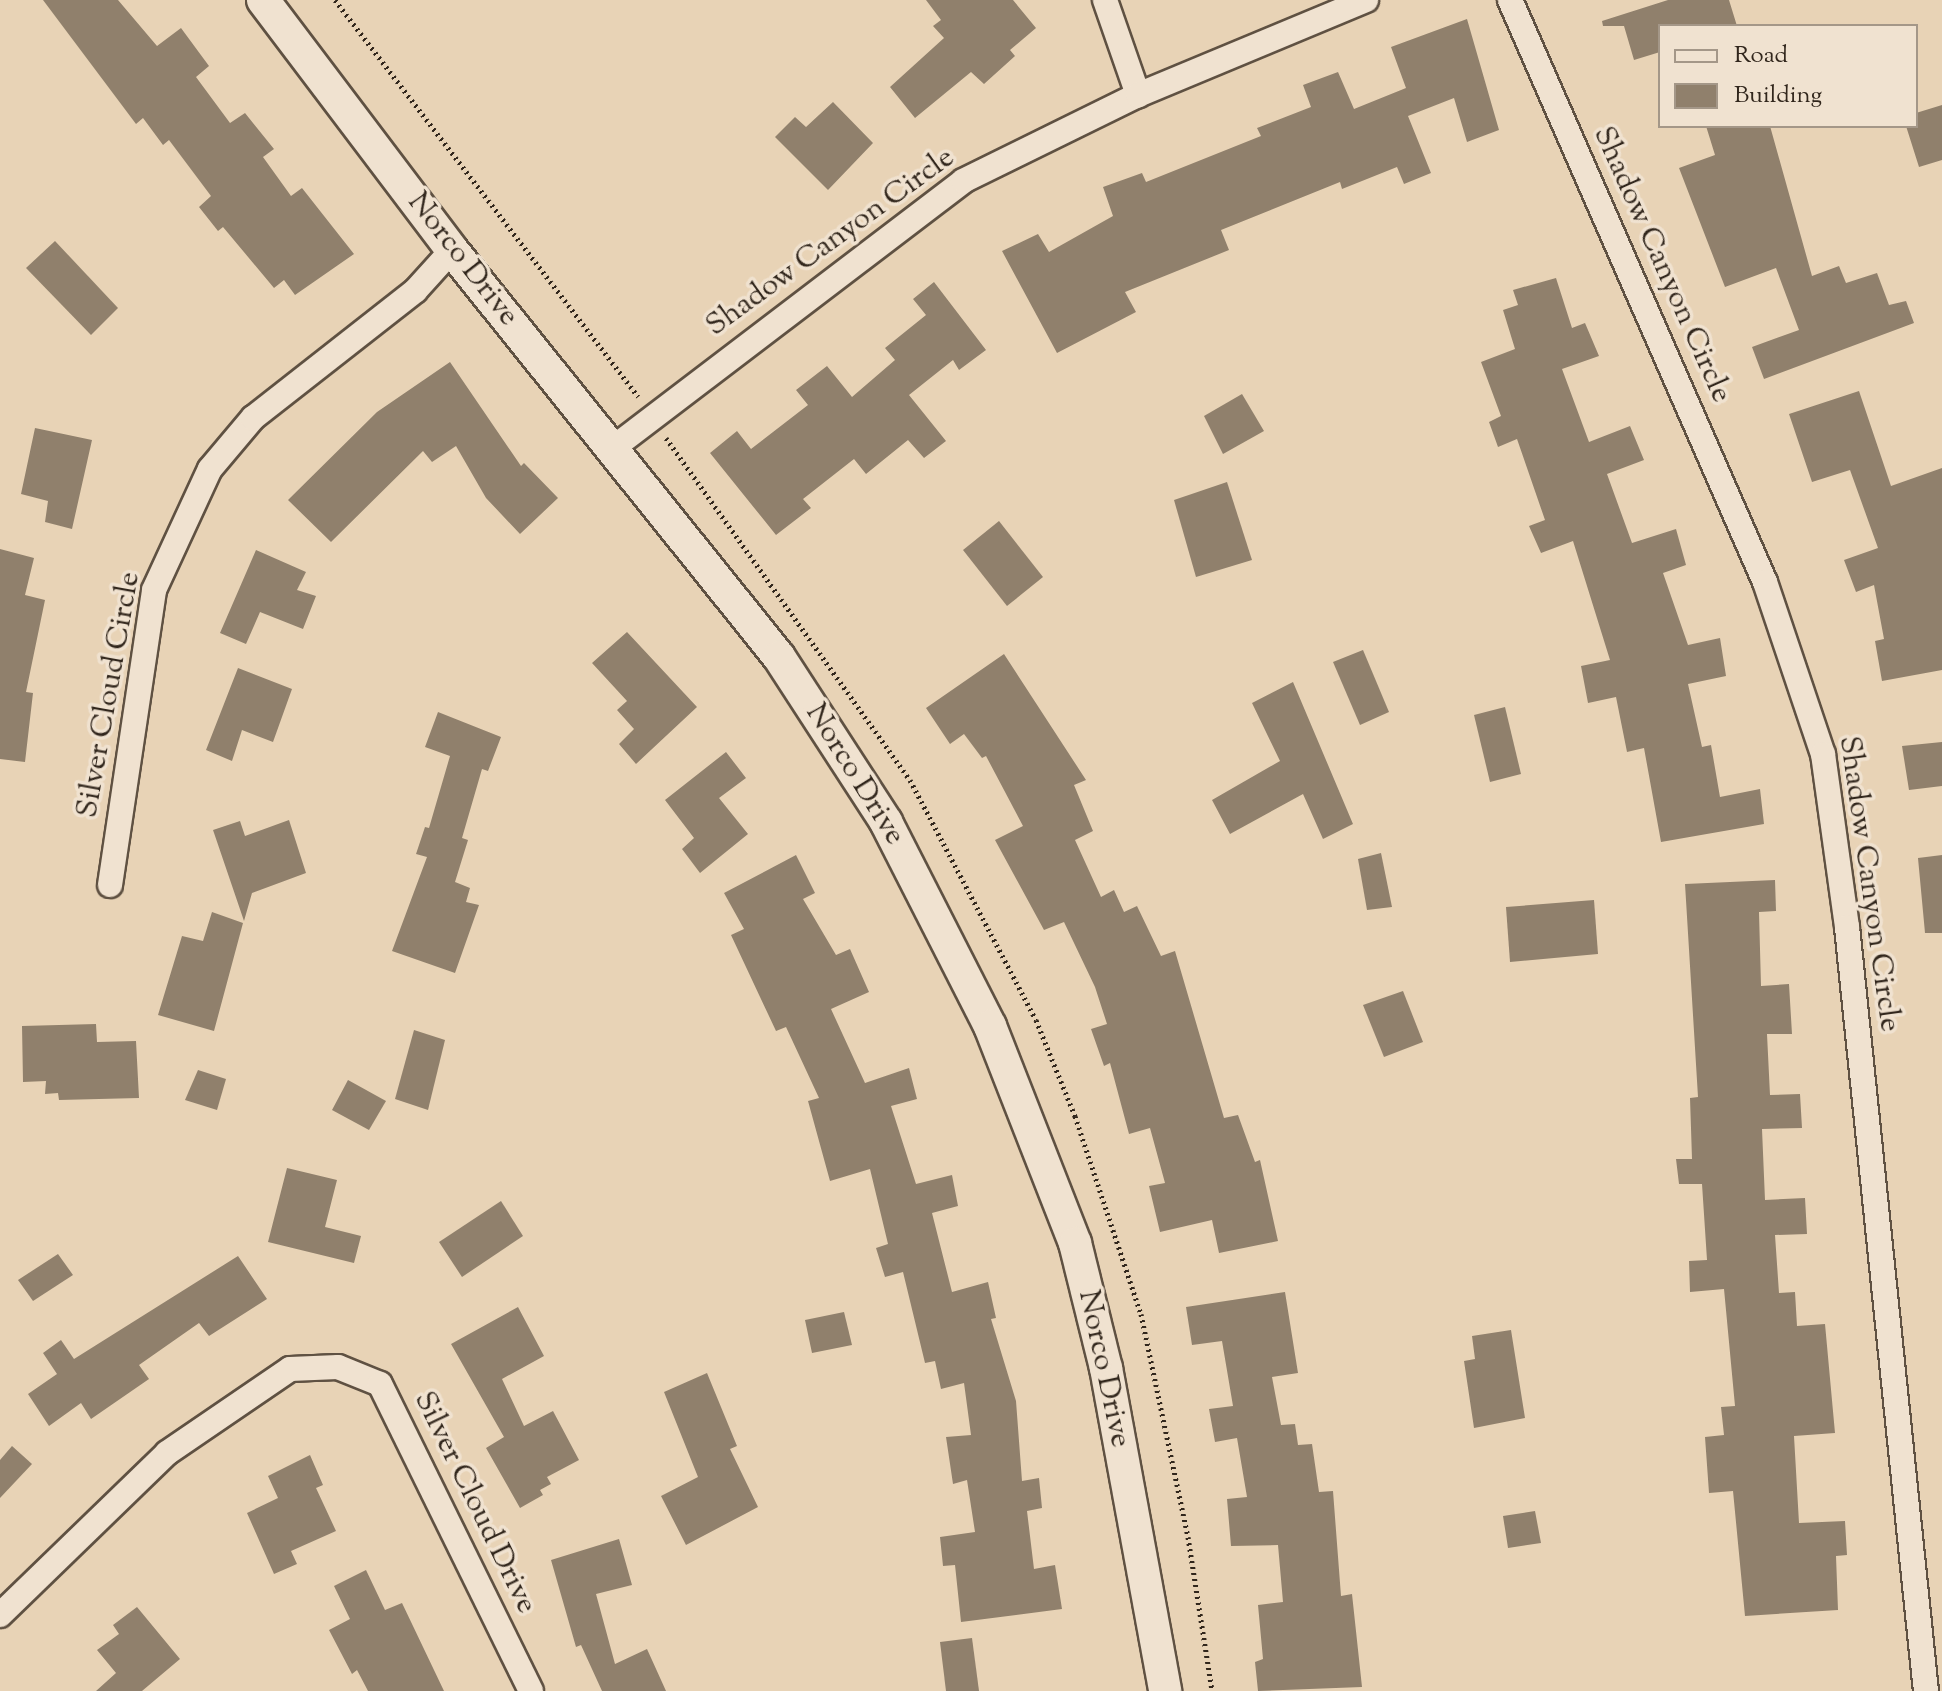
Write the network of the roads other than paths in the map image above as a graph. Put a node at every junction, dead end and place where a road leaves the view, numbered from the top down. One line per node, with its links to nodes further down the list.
1 (263, 0): 6 (main road, Norco Drive)
2 (1105, 0): 5 (street)
3 (1366, 0): 5 (street, Shadow Canyon Circle)
4 (1510, 0): 12 (street, Shadow Canyon Circle)
5 (1138, 95): 7 (street, Shadow Canyon Circle)
6 (452, 250): 7 (main road, Norco Drive); 8 (street, Silver Cloud Circle)
7 (613, 448): 11 (main road, Norco Drive)
8 (110, 885)
9 (0, 1615): 10 (street, Silver Cloud Drive)
10 (531, 1691)
11 (1165, 1691)
12 (1926, 1691)

